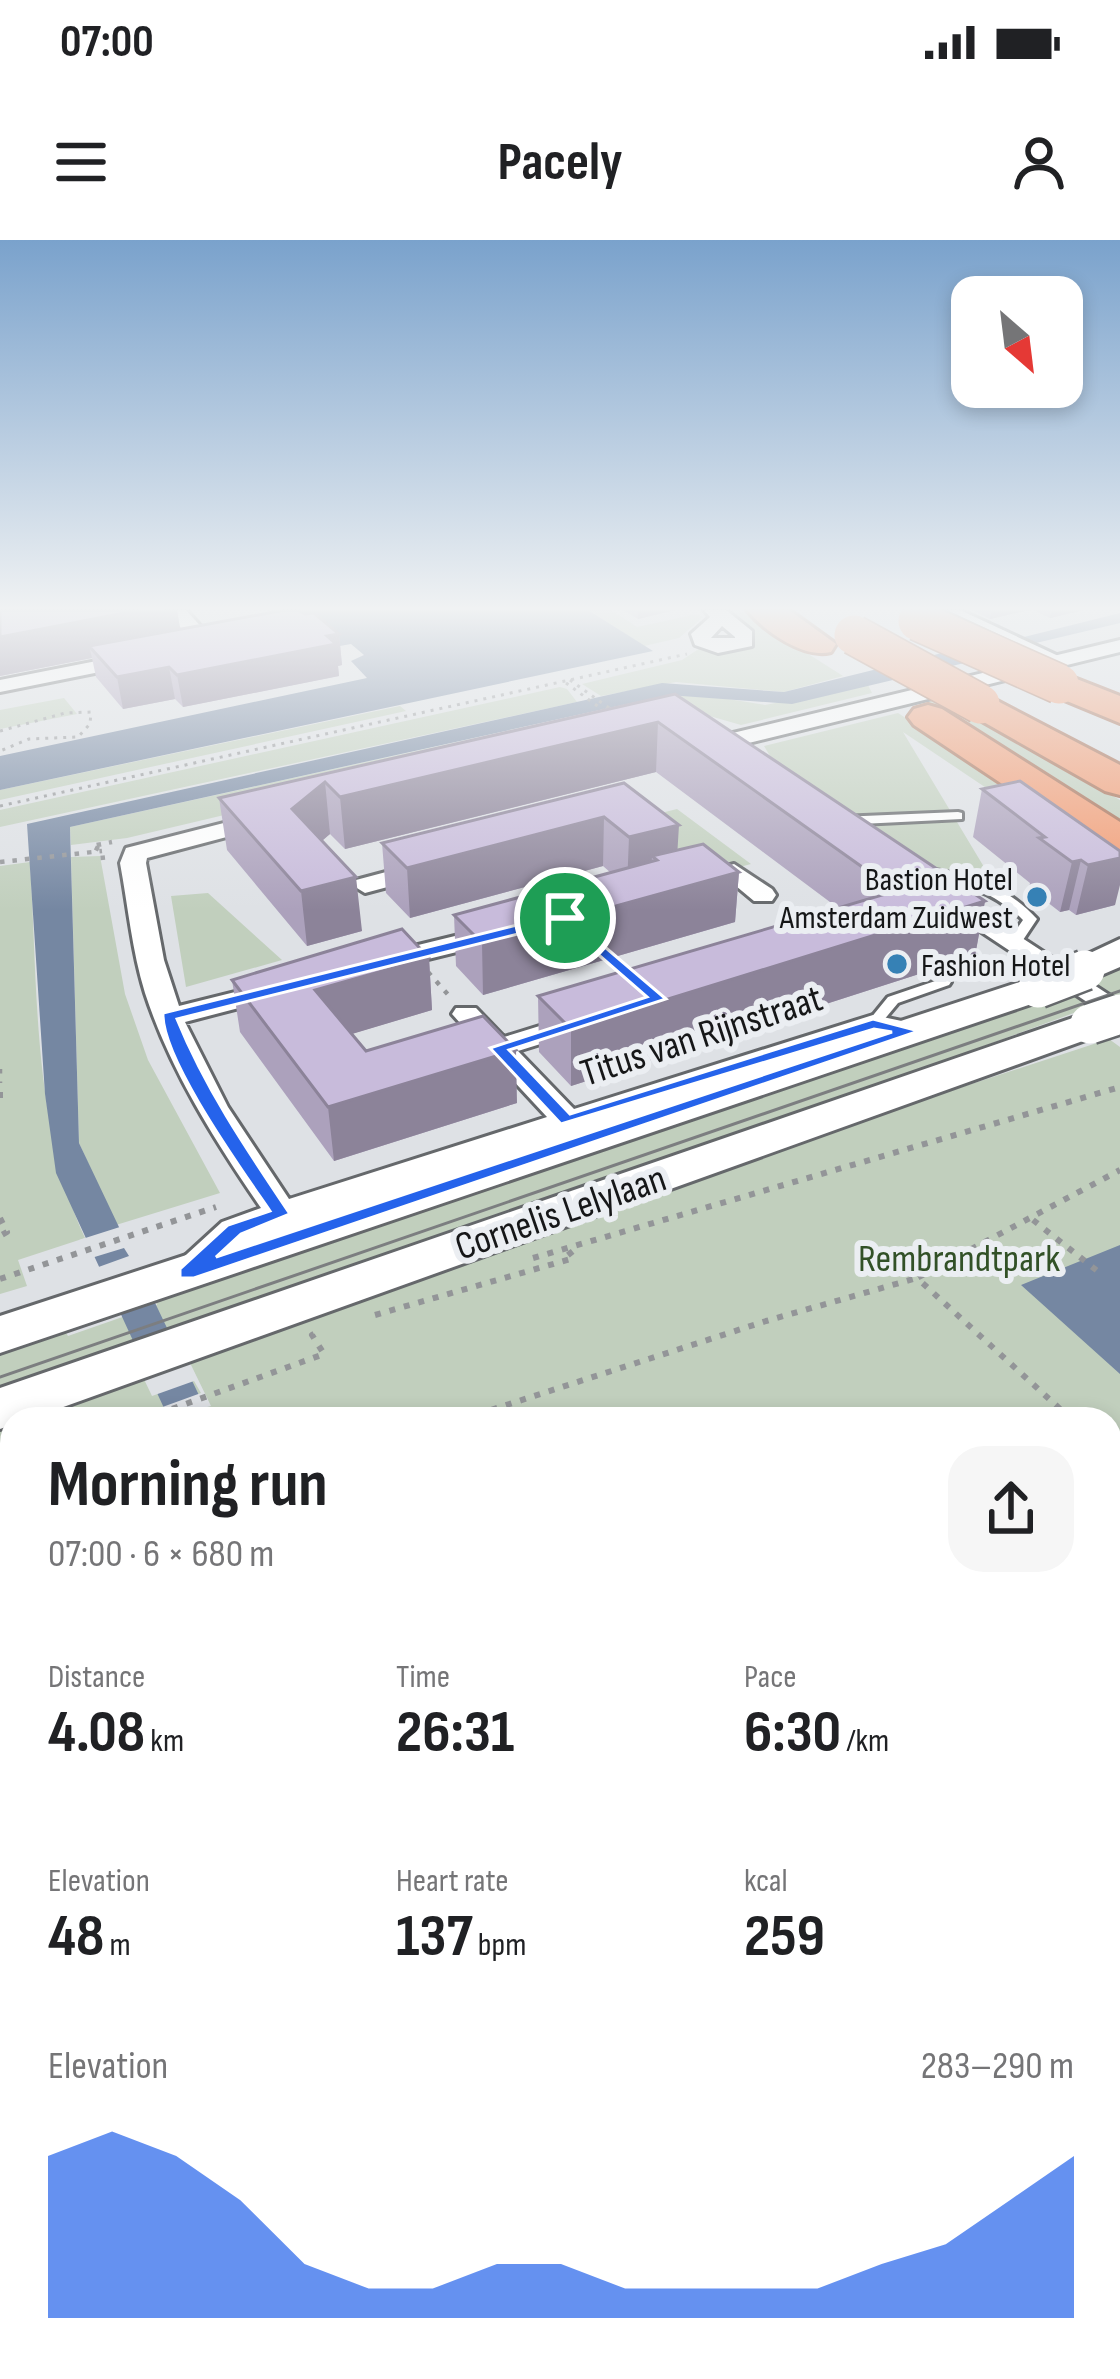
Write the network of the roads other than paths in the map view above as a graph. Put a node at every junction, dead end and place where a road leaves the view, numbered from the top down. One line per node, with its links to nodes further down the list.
1 (888, 710): 6 (street)
2 (924, 710): 11 (highway)
3 (1007, 710): 7 (highway)
4 (1018, 710): 5 (highway)
5 (1120, 755)
6 (746, 760)
7 (1120, 782)
8 (290, 814): 26 (street)
9 (826, 815): 10 (lane); 23 (street)
10 (958, 816)
11 (1120, 842)
12 (677, 858): 14 (street)
13 (455, 862): 15 (street)
14 (706, 879): 16 (street); 17 (street); 18 (street)
15 (365, 885)
16 (662, 892)
17 (763, 895)
18 (736, 902)
19 (521, 928): 20 (street)
20 (345, 972)
21 (944, 982): 27 (lane, Titus van Rijnstraat)
22 (301, 983): 26 (street)
23 (1104, 995): 27 (main road, Cornelis Lelylaan, bridge); 34 (main road, Cornelis Lelylaan)
24 (614, 1012): 28 (street)
25 (466, 1014): 28 (street)
26 (169, 1017): 31 (street)
27 (892, 1027): 30 (street, Titus van Rijnstraat); 32 (main road, Cornelis Lelylaan)
28 (498, 1048): 29 (street); 30 (street)
29 (434, 1068)
30 (567, 1120): 31 (street, Titus van Rijnstraat)
31 (273, 1202): 32 (street, Titus van Rijnstraat)
32 (187, 1273): 33 (main road, Cornelis Lelylaan)
33 (0, 1335)
34 (5, 1407)

